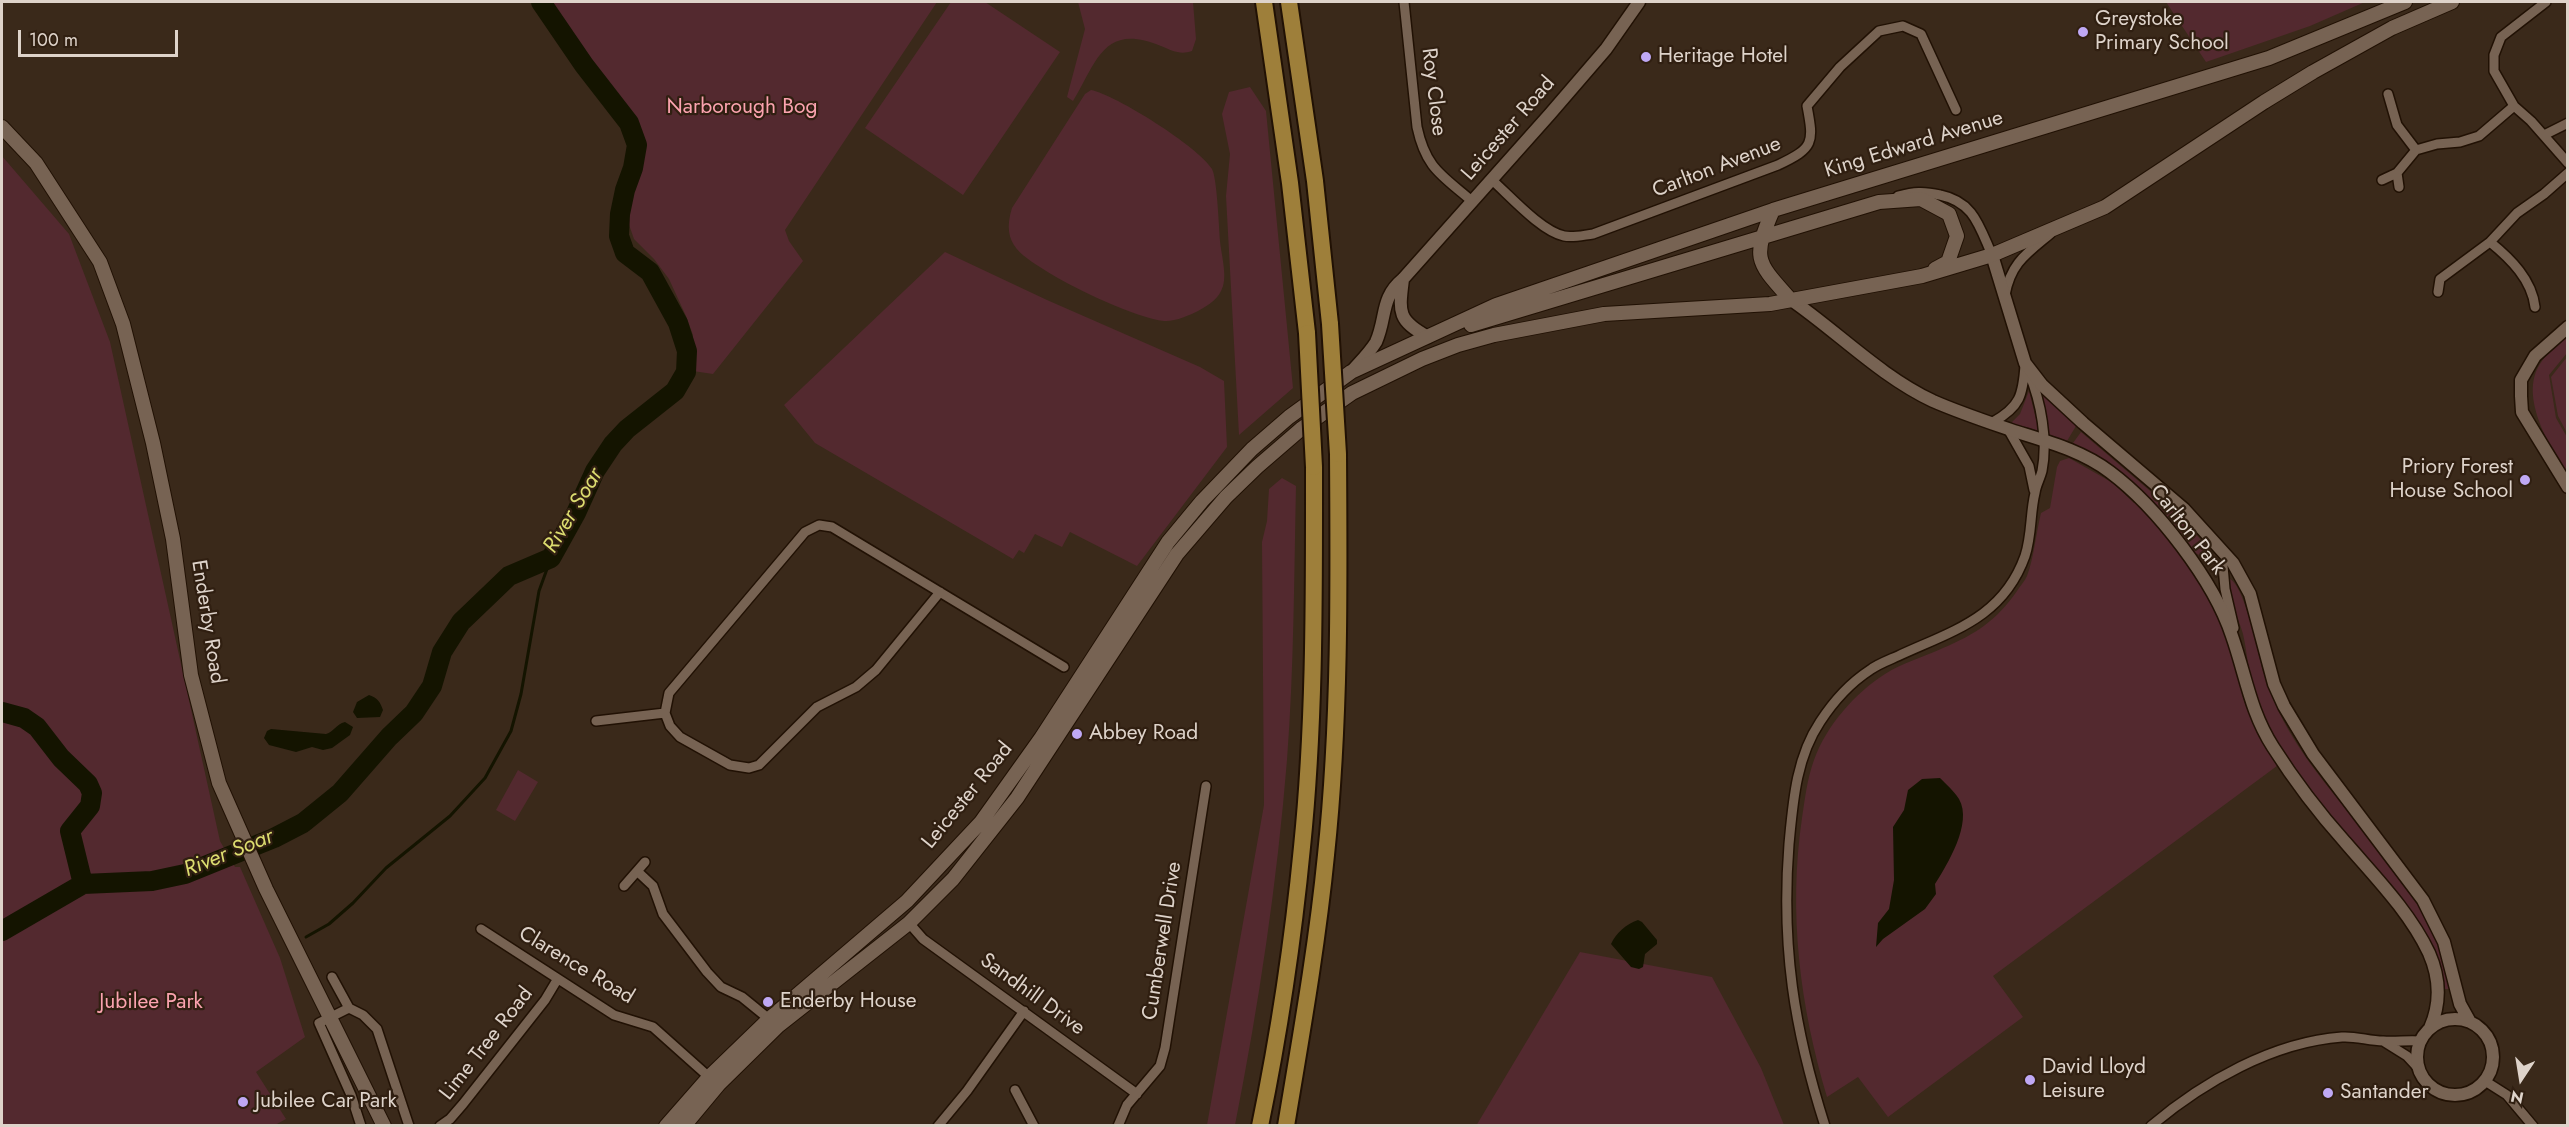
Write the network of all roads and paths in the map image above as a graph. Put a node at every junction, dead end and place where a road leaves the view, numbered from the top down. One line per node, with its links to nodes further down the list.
1 (1264, 2): 81 (highway, bridge)
2 (1289, 2): 82 (highway, bridge)
3 (1404, 2): 21 (street, Roy Close)
4 (1639, 2): 18 (street, Leicester Road)
5 (2405, 2): 23 (main road, King Edward Avenue)
6 (2452, 2): 24 (main road, King Edward Avenue)
7 (2546, 2): 9 (street)
8 (2388, 94): 14 (street)
9 (2514, 106): 13 (street); 14 (street)
10 (1956, 110): 18 (street, Carlton Avenue)
11 (2568, 123): 13 (street)
12 (2, 127): 61 (main road, Enderby Road)
13 (2544, 135): 15 (street)
14 (2416, 150): 16 (street)
15 (2568, 164)
16 (2397, 173): 19 (street); 20 (street)
17 (2568, 173): 26 (street)
18 (1492, 180): 21 (street, Leicester Road)
19 (2382, 180)
20 (2399, 187)
21 (1473, 202): 29 (street, Leicester Road)
22 (1879, 202): 25 (main road, King Edward Avenue); 27 (street, Carlton Park); 28 (main road, King Edward Avenue)
23 (1773, 210): 25 (main road); 35 (main road, King Edward Avenue)
24 (2062, 225): 27 (main road, King Edward Avenue); 32 (street)
25 (1762, 236): 31 (main road); 35 (main road, King Edward Avenue)
26 (2490, 242): 30 (street); 33 (street)
27 (1992, 255): 28 (main road, King Edward Avenue); 32 (street, Carlton Park)
28 (1922, 276): 31 (main road, King Edward Avenue)
29 (1404, 279): 35 (street); 37 (street, Leicester Road)
30 (2438, 292)
31 (1790, 299): 38 (street, Carlton Park); 42 (main road, King Edward Avenue)
32 (2004, 300): 36 (street, Carlton Park)
33 (2535, 308)
34 (2568, 327): 43 (street)
35 (1432, 336): 37 (main road, King Edward Avenue)
36 (2025, 363): 38 (street); 40 (street); 63 (street, Carlton Park)
37 (1352, 372): 41 (main road, King Edward Avenue)
38 (1993, 422): 39 (street, Carlton Park)
39 (2008, 429): 40 (street, Carlton Park); 44 (street)
40 (2044, 439): 44 (street); 47 (street, Carlton Park)
41 (1252, 449): 62 (main road, Leicester Road)
42 (1257, 467): 55 (main road, Leicester Road)
43 (2568, 487)
44 (2035, 493): 83 (street)
45 (2223, 566): 47 (street)
46 (940, 592): 48 (street); 49 (street); 49 (street)
47 (2237, 654): 64 (street, Carlton Park)
48 (1064, 667)
49 (665, 713): 50 (street)
50 (596, 721)
51 (1206, 786): 71 (street, Cumberwell Drive)
52 (645, 862): 53 (street)
53 (637, 871): 54 (street); 62 (street)
54 (624, 886)
55 (909, 923): 60 (street, Sandhill Drive); 77 (main road, Leicester Road)
56 (481, 929): 58 (street, Clarence Road)
57 (332, 977): 59 (street)
58 (557, 980): 68 (street, Clarence Road); 75 (street, Lime Tree Road)
59 (349, 1008): 61 (street); 74 (street)
60 (1024, 1011): 71 (street, Sandhill Drive); 78 (street)
61 (331, 1017): 72 (main road, Enderby Road); 73 (street)
62 (769, 1019): 68 (main road, Leicester Road)
63 (2470, 1022): 64 (street); 69 (street)
64 (2430, 1028): 66 (street)
65 (2383, 1041): 66 (street); 67 (street); 84 (street)
66 (2420, 1041): 67 (street)
67 (2419, 1069): 69 (street)
68 (709, 1077): 76 (main road, Leicester Road)
69 (2485, 1081): 85 (street)
70 (1015, 1090): 79 (street)
71 (1137, 1094): 80 (street, Cumberwell Drive)
72 (379, 1123)
73 (361, 1125)
74 (409, 1125)
75 (440, 1125)
76 (666, 1125)
77 (684, 1125)
78 (938, 1125)
79 (1034, 1125)
80 (1118, 1125)
81 (1260, 1125)
82 (1286, 1125)
83 (1825, 1125)
84 (2151, 1125)
85 (2533, 1125)

